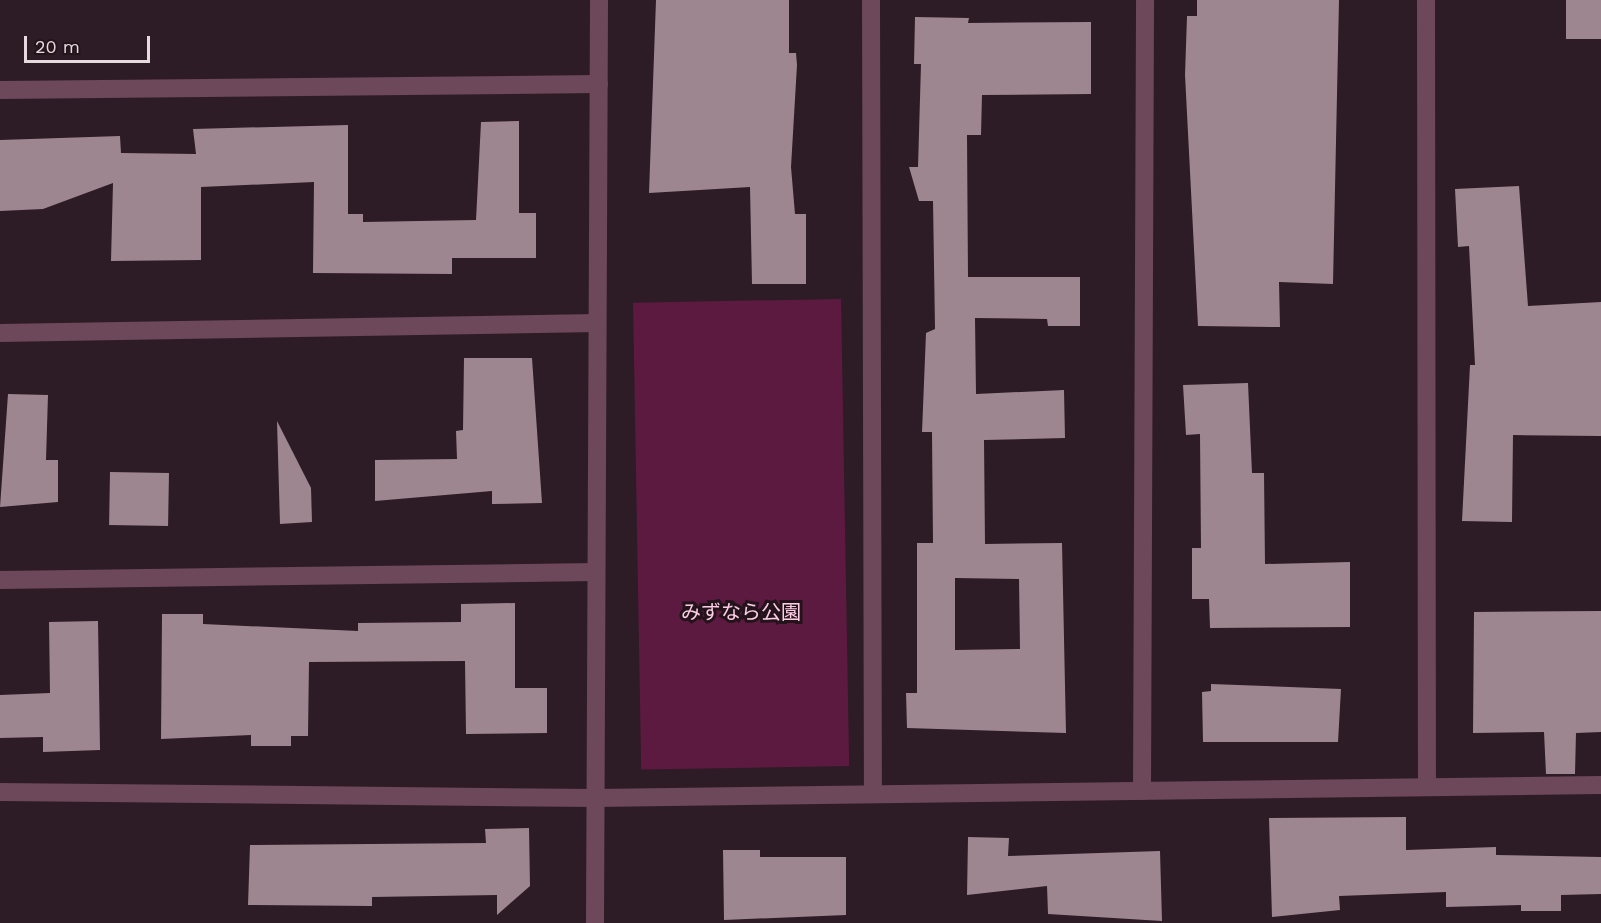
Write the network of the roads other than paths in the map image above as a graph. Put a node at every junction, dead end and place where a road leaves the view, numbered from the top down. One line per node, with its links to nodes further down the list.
1 (599, 0): 5 (street)
2 (871, 0): 15 (street)
3 (1145, 0): 13 (street)
4 (1426, 0): 12 (street)
5 (599, 84): 6 (street); 7 (street)
6 (0, 90)
7 (597, 323): 8 (street); 9 (street)
8 (0, 333)
9 (596, 572): 10 (street); 16 (street)
10 (0, 579)
11 (1601, 785): 12 (street)
12 (1427, 787): 13 (street)
13 (1142, 791): 15 (street)
14 (0, 792): 16 (street)
15 (873, 794): 16 (street)
16 (595, 798): 17 (street)
17 (595, 923)

